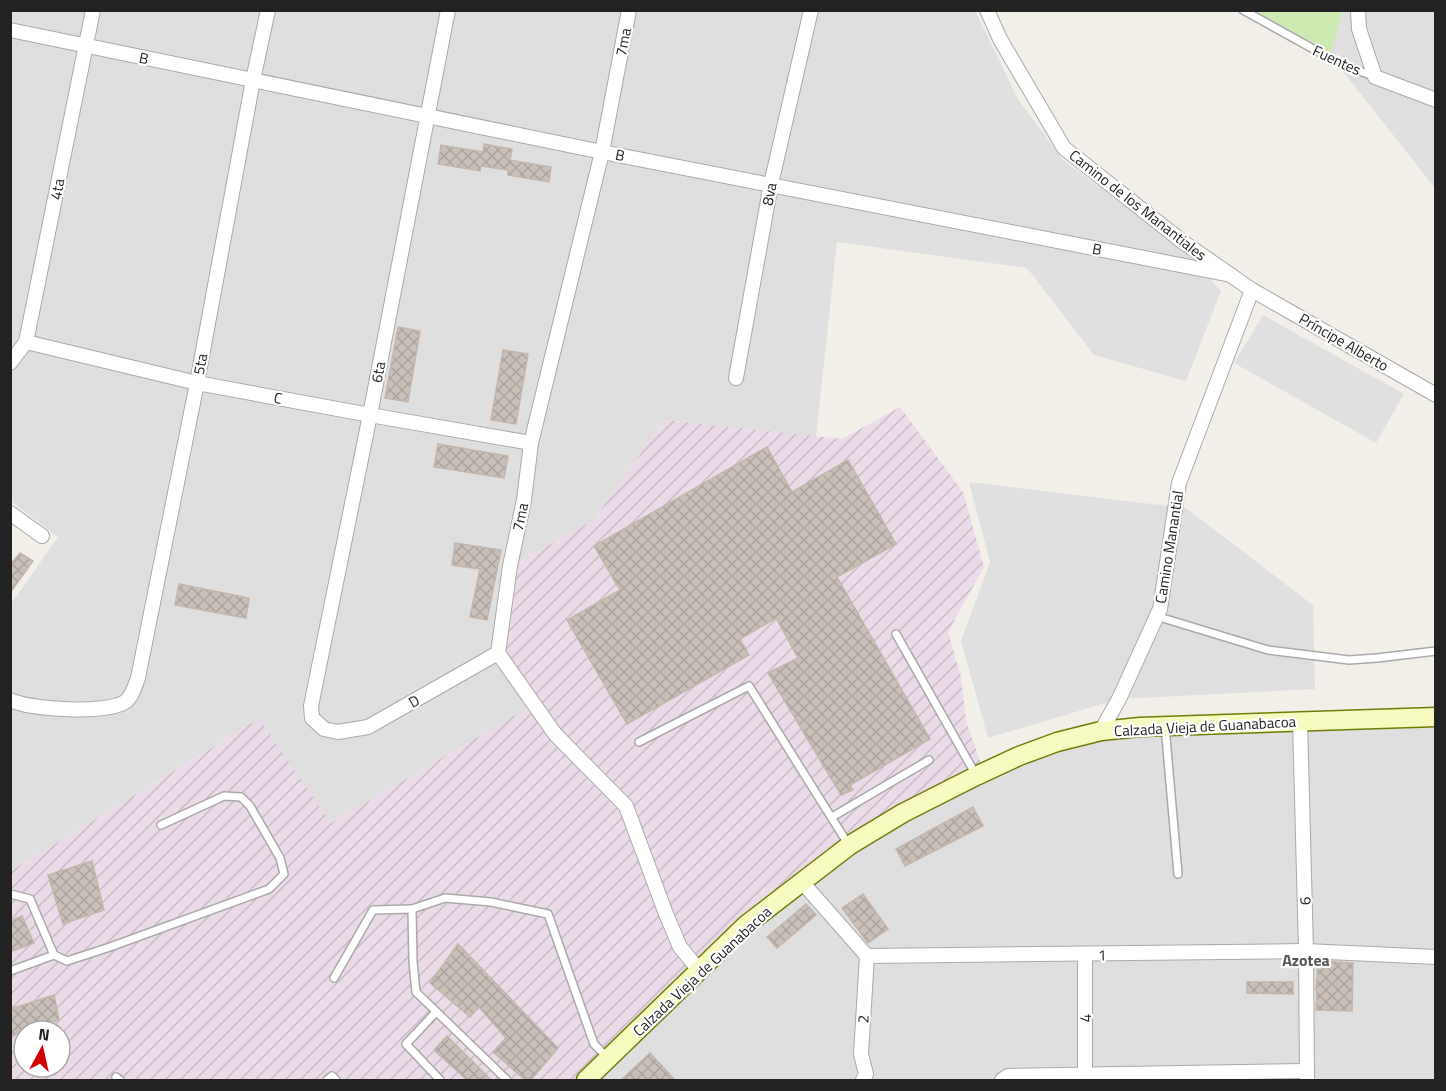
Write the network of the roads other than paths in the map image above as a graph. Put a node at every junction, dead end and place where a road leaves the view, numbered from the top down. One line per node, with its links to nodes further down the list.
1 (93, 10): 10 (street, 4ta)
2 (268, 10): 12 (street, 5ta)
3 (448, 10): 14 (street, 6ta)
4 (629, 10): 15 (street, 7ma)
5 (811, 10): 16 (street, 8va)
6 (987, 10): 17 (street, Camino de los Manantiales)
7 (1243, 10): 11 (lane, Fuentes)
8 (1358, 10): 11 (street)
9 (10, 30): 10 (street, B)
10 (86, 46): 12 (street, B); 19 (street, 4ta)
11 (1375, 76): 13 (street, Fuentes)
12 (254, 80): 14 (street, B); 22 (street, 5ta)
13 (1436, 100)
14 (428, 116): 15 (street, B); 24 (street, 6ta)
15 (602, 152): 16 (street, B); 25 (street, 7ma)
16 (771, 184): 17 (street, B); 21 (street, 8va)
17 (1231, 275): 18 (street, Camino de los Manantiales)
18 (1252, 290): 23 (street, Príncipe Alberto); 28 (street, Camino Manantial)
19 (26, 342): 20 (street, 4ta); 22 (street, C)
20 (10, 363)
21 (736, 378)
22 (197, 383): 24 (street, C); 32 (street, 5ta)
23 (1436, 395)
24 (370, 415): 25 (street, C); 36 (street, 6ta)
25 (531, 443): 31 (street, 7ma)
26 (10, 513): 27 (street)
27 (42, 536)
28 (1156, 616): 30 (lane); 37 (street, Camino Manantial)
29 (896, 634): 40 (lane)
30 (1436, 651)
31 (498, 653): 36 (street, D); 53 (street)
32 (10, 700)
33 (1436, 717): 34 (main road, Calzada Vieja de Guanabacoa)
34 (1300, 721): 35 (main road, Calzada Vieja de Guanabacoa); 48 (street, 6)
35 (1165, 726): 37 (main road, Calzada Vieja de Guanabacoa); 44 (lane)
36 (324, 729)
37 (1101, 732): 40 (main road, Calzada Vieja de Guanabacoa)
38 (639, 742): 41 (lane)
39 (929, 760): 41 (lane)
40 (976, 776): 43 (main road, Calzada Vieja de Guanabacoa)
41 (832, 817): 43 (lane)
42 (161, 825): 49 (lane)
43 (850, 845): 45 (main road, Calzada Vieja de Guanabacoa)
44 (1178, 874)
45 (802, 882): 51 (street); 53 (main road, Calzada Vieja de Guanabacoa)
46 (10, 894): 49 (lane)
47 (412, 909): 55 (lane); 56 (lane); 57 (lane)
48 (1306, 951): 50 (street, 1); 52 (street, 1); 58 (street, 6)
49 (54, 955): 54 (lane)
50 (1085, 955): 51 (street, 1); 59 (street, 4)
51 (867, 956): 60 (street, 2)
52 (1436, 957)
53 (699, 970): 57 (main road, Calzada Vieja de Guanabacoa)
54 (10, 971)
55 (334, 978)
56 (436, 1012): 63 (lane); 64 (lane)
57 (609, 1059): 65 (main road, Calzada Vieja de Guanabacoa)
58 (1307, 1076): 59 (street)
59 (1085, 1077): 66 (street)
60 (867, 1078)
61 (327, 1080): 62 (lane)
62 (336, 1080)
63 (440, 1080)
64 (507, 1080)
65 (586, 1080)
66 (1002, 1080)

